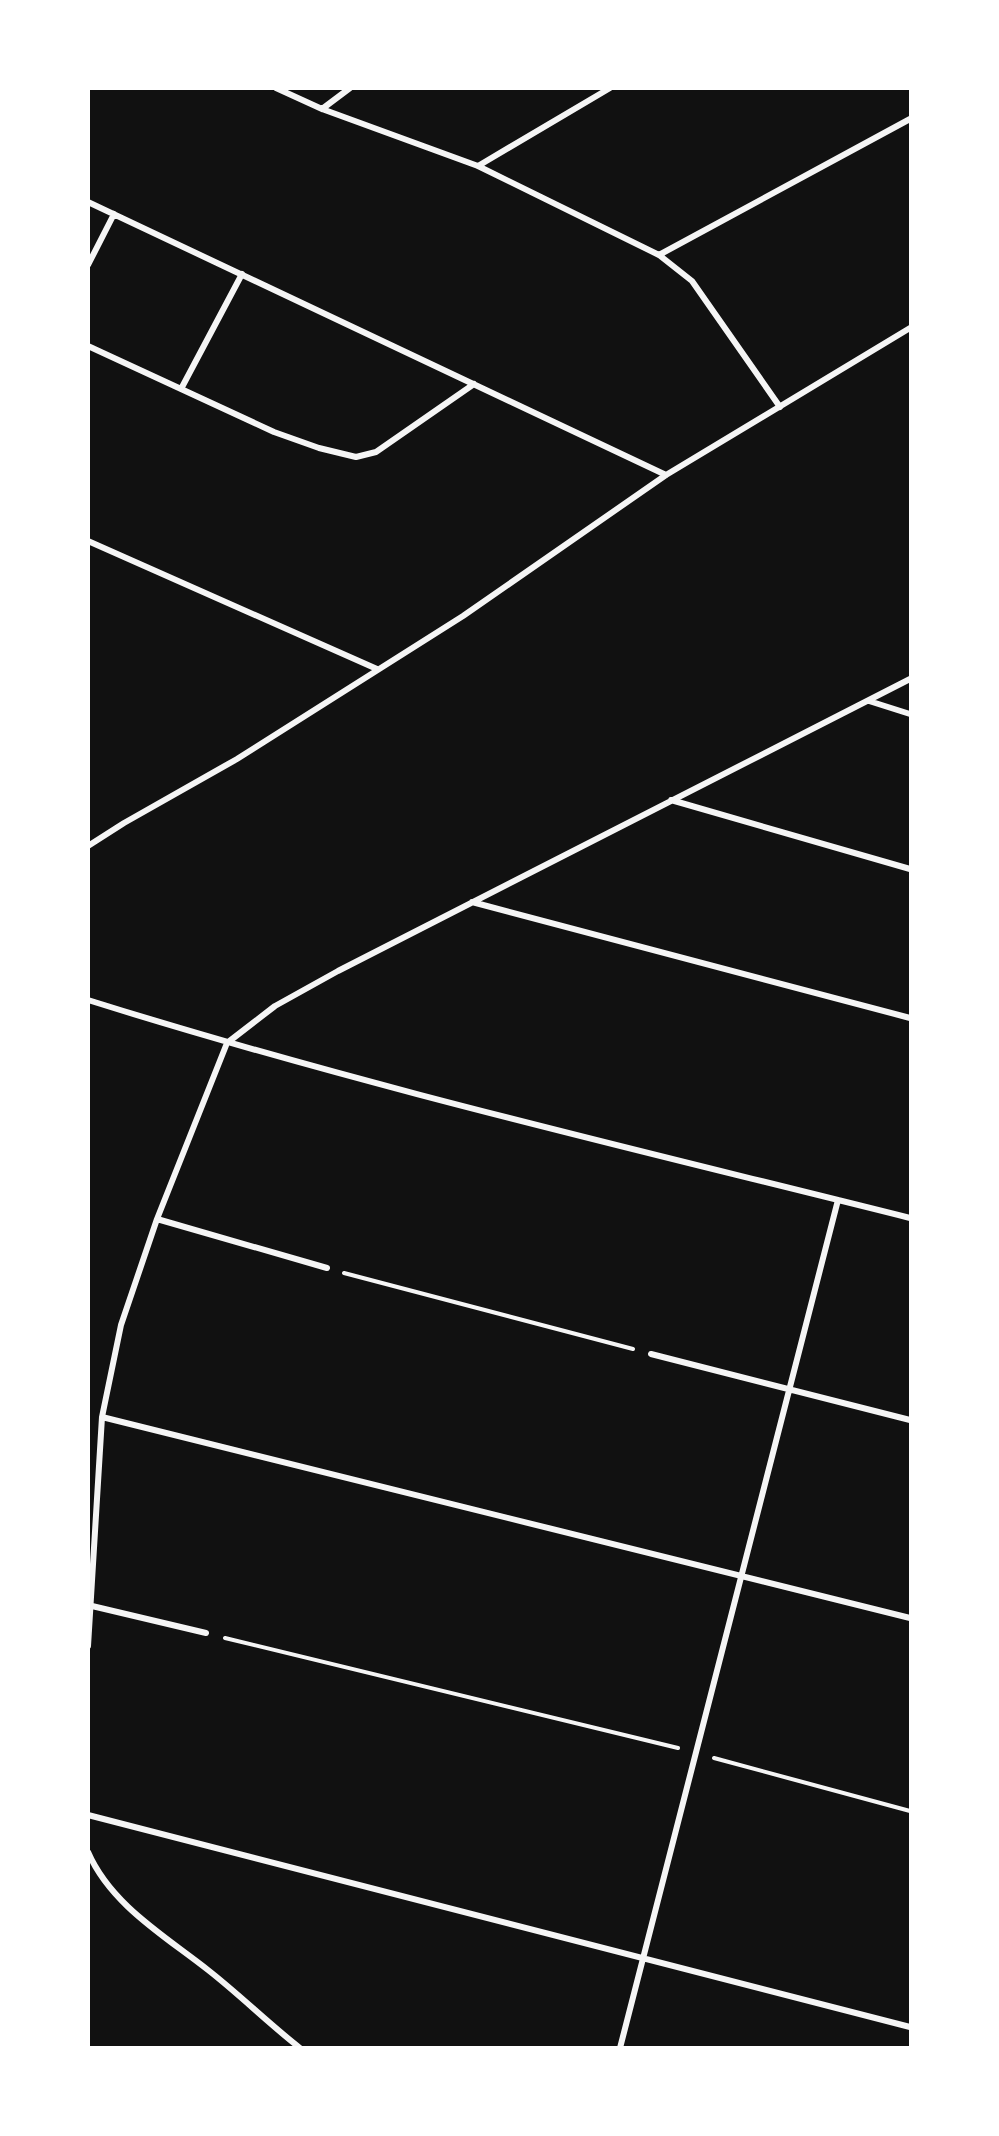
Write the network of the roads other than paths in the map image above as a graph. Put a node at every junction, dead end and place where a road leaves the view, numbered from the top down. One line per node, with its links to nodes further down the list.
1 (276, 88): 4 (street)
2 (350, 88): 4 (street)
3 (610, 88): 6 (street)
4 (322, 109): 6 (street)
5 (910, 119): 9 (street)
6 (478, 166): 9 (street)
7 (88, 202): 8 (street)
8 (114, 214): 10 (street); 11 (street)
9 (659, 255): 16 (street)
10 (88, 265)
11 (242, 274): 14 (street); 15 (street)
12 (910, 328): 16 (street)
13 (88, 346): 15 (street)
14 (474, 384): 15 (street); 17 (street)
15 (181, 389)
16 (780, 407): 17 (street)
17 (666, 475): 19 (street)
18 (88, 541): 19 (street)
19 (377, 669): 24 (street)
20 (910, 679): 21 (street)
21 (870, 701): 22 (street); 23 (street)
22 (910, 714)
23 (671, 800): 25 (street); 26 (street)
24 (88, 846)
25 (910, 869)
26 (472, 902): 28 (street); 29 (street)
27 (88, 1000): 29 (street)
28 (910, 1018)
29 (228, 1043): 30 (street); 32 (street)
30 (838, 1200): 31 (street); 35 (street)
31 (910, 1218)
32 (157, 1219): 33 (street); 36 (street)
33 (327, 1268)
34 (651, 1353): 35 (street)
35 (791, 1388): 37 (street); 38 (street)
36 (102, 1417): 38 (street); 39 (street)
37 (910, 1420)
38 (742, 1575): 40 (street); 45 (street)
39 (92, 1606): 41 (street); 42 (street)
40 (910, 1618)
41 (206, 1633)
42 (88, 1646)
43 (88, 1815): 45 (street)
44 (88, 1852): 47 (street)
45 (642, 1959): 46 (street); 48 (street)
46 (910, 2027)
47 (300, 2048)
48 (620, 2048)

